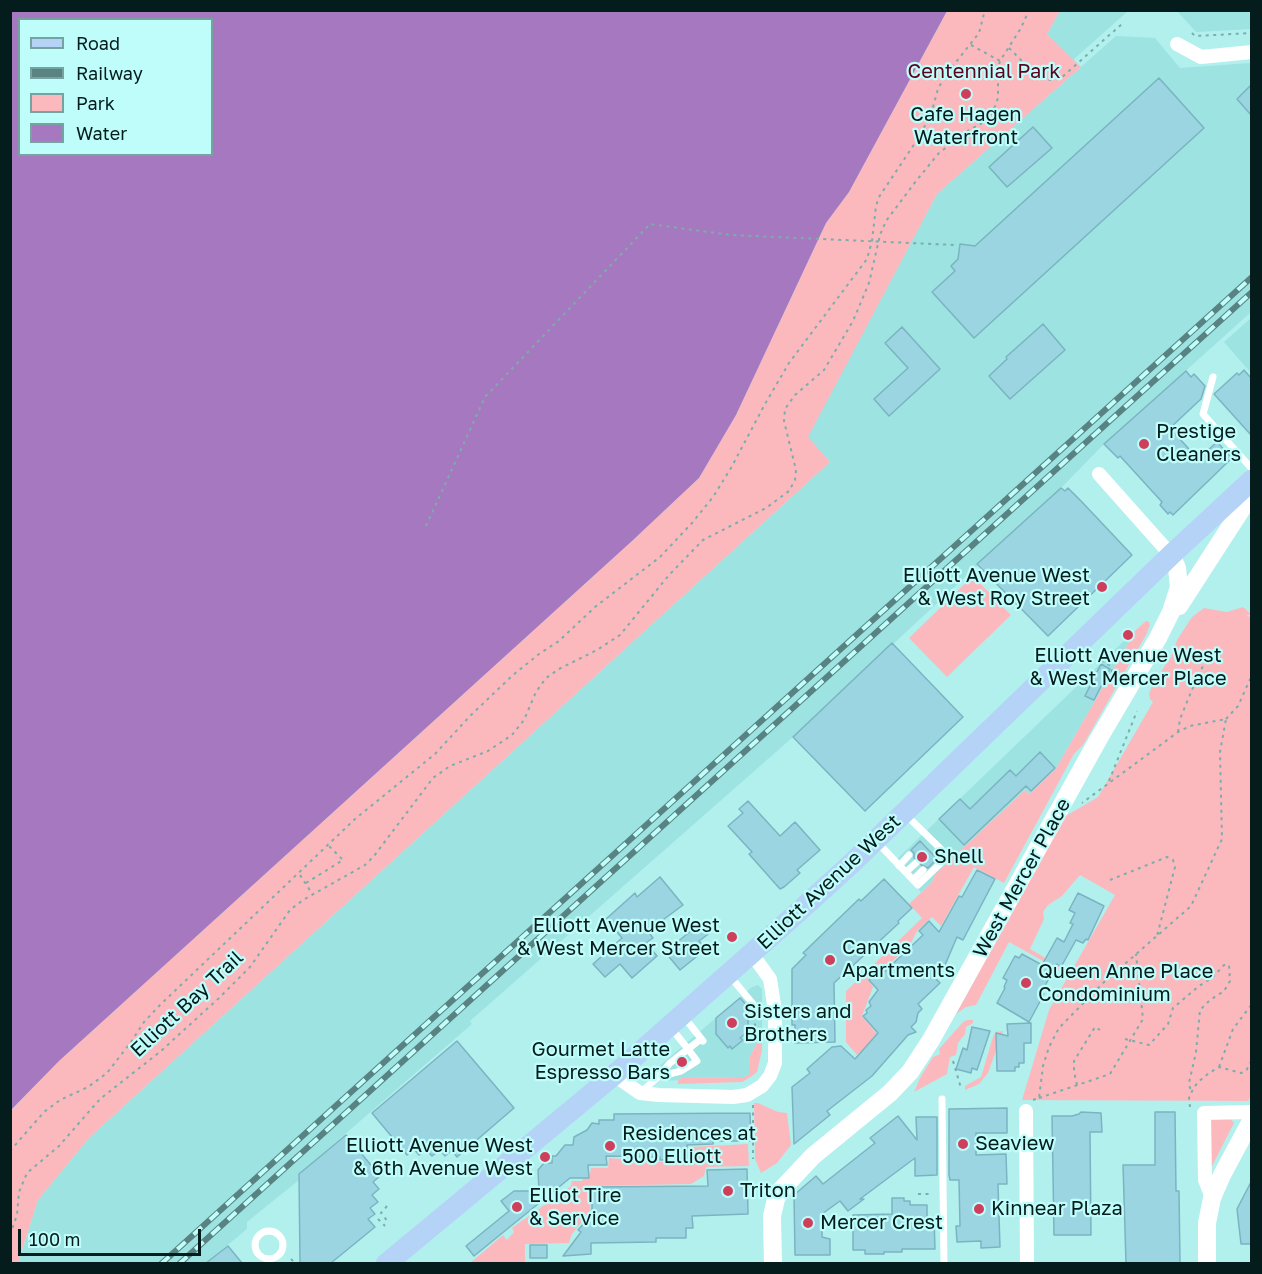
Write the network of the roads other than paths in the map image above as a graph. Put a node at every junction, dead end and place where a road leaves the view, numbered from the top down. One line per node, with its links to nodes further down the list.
1 (1177, 44): 2 (street)
2 (1251, 52)
3 (1214, 376): 4 (lane)
4 (1251, 469)
5 (1099, 474): 8 (street)
6 (1251, 480): 8 (main road, Elliott Avenue West)
7 (1251, 493): 9 (main road)
8 (1171, 555): 9 (main road, West Mercer Place); 10 (main road, Elliott Avenue West)
9 (1158, 638): 39 (main road, West Mercer Place)
10 (904, 813): 11 (lane); 12 (main road, Elliott Avenue West)
11 (928, 837): 13 (lane); 14 (lane)
12 (875, 841): 20 (lane); 24 (main road, Elliott Avenue West)
13 (921, 843)
14 (936, 844): 15 (lane); 16 (lane)
15 (928, 851)
16 (943, 851): 18 (lane); 23 (lane)
17 (909, 855): 20 (lane)
18 (936, 858)
19 (916, 863): 22 (lane)
20 (899, 866): 22 (lane)
21 (923, 870): 23 (lane)
22 (906, 872): 23 (lane)
23 (913, 880)
24 (752, 954): 25 (main road, Elliott Avenue West); 31 (street)
25 (728, 974): 26 (lane); 27 (main road, Elliott Avenue West)
26 (755, 1011)
27 (676, 1021): 28 (lane); 28 (lane); 29 (main road, Elliott Avenue West)
28 (688, 1049): 30 (lane); 30 (lane)
29 (614, 1075): 31 (street); 38 (main road, Elliott Avenue West)
30 (658, 1077): 31 (lane)
31 (640, 1093)
32 (942, 1099): 40 (lane)
33 (1026, 1111): 41 (street)
34 (1251, 1112): 36 (street)
35 (1251, 1119): 36 (main road)
36 (1212, 1198): 42 (main road)
37 (268, 1262): 37 (lane)
38 (386, 1263)
39 (773, 1263)
40 (944, 1263)
41 (1027, 1263)
42 (1207, 1263)

